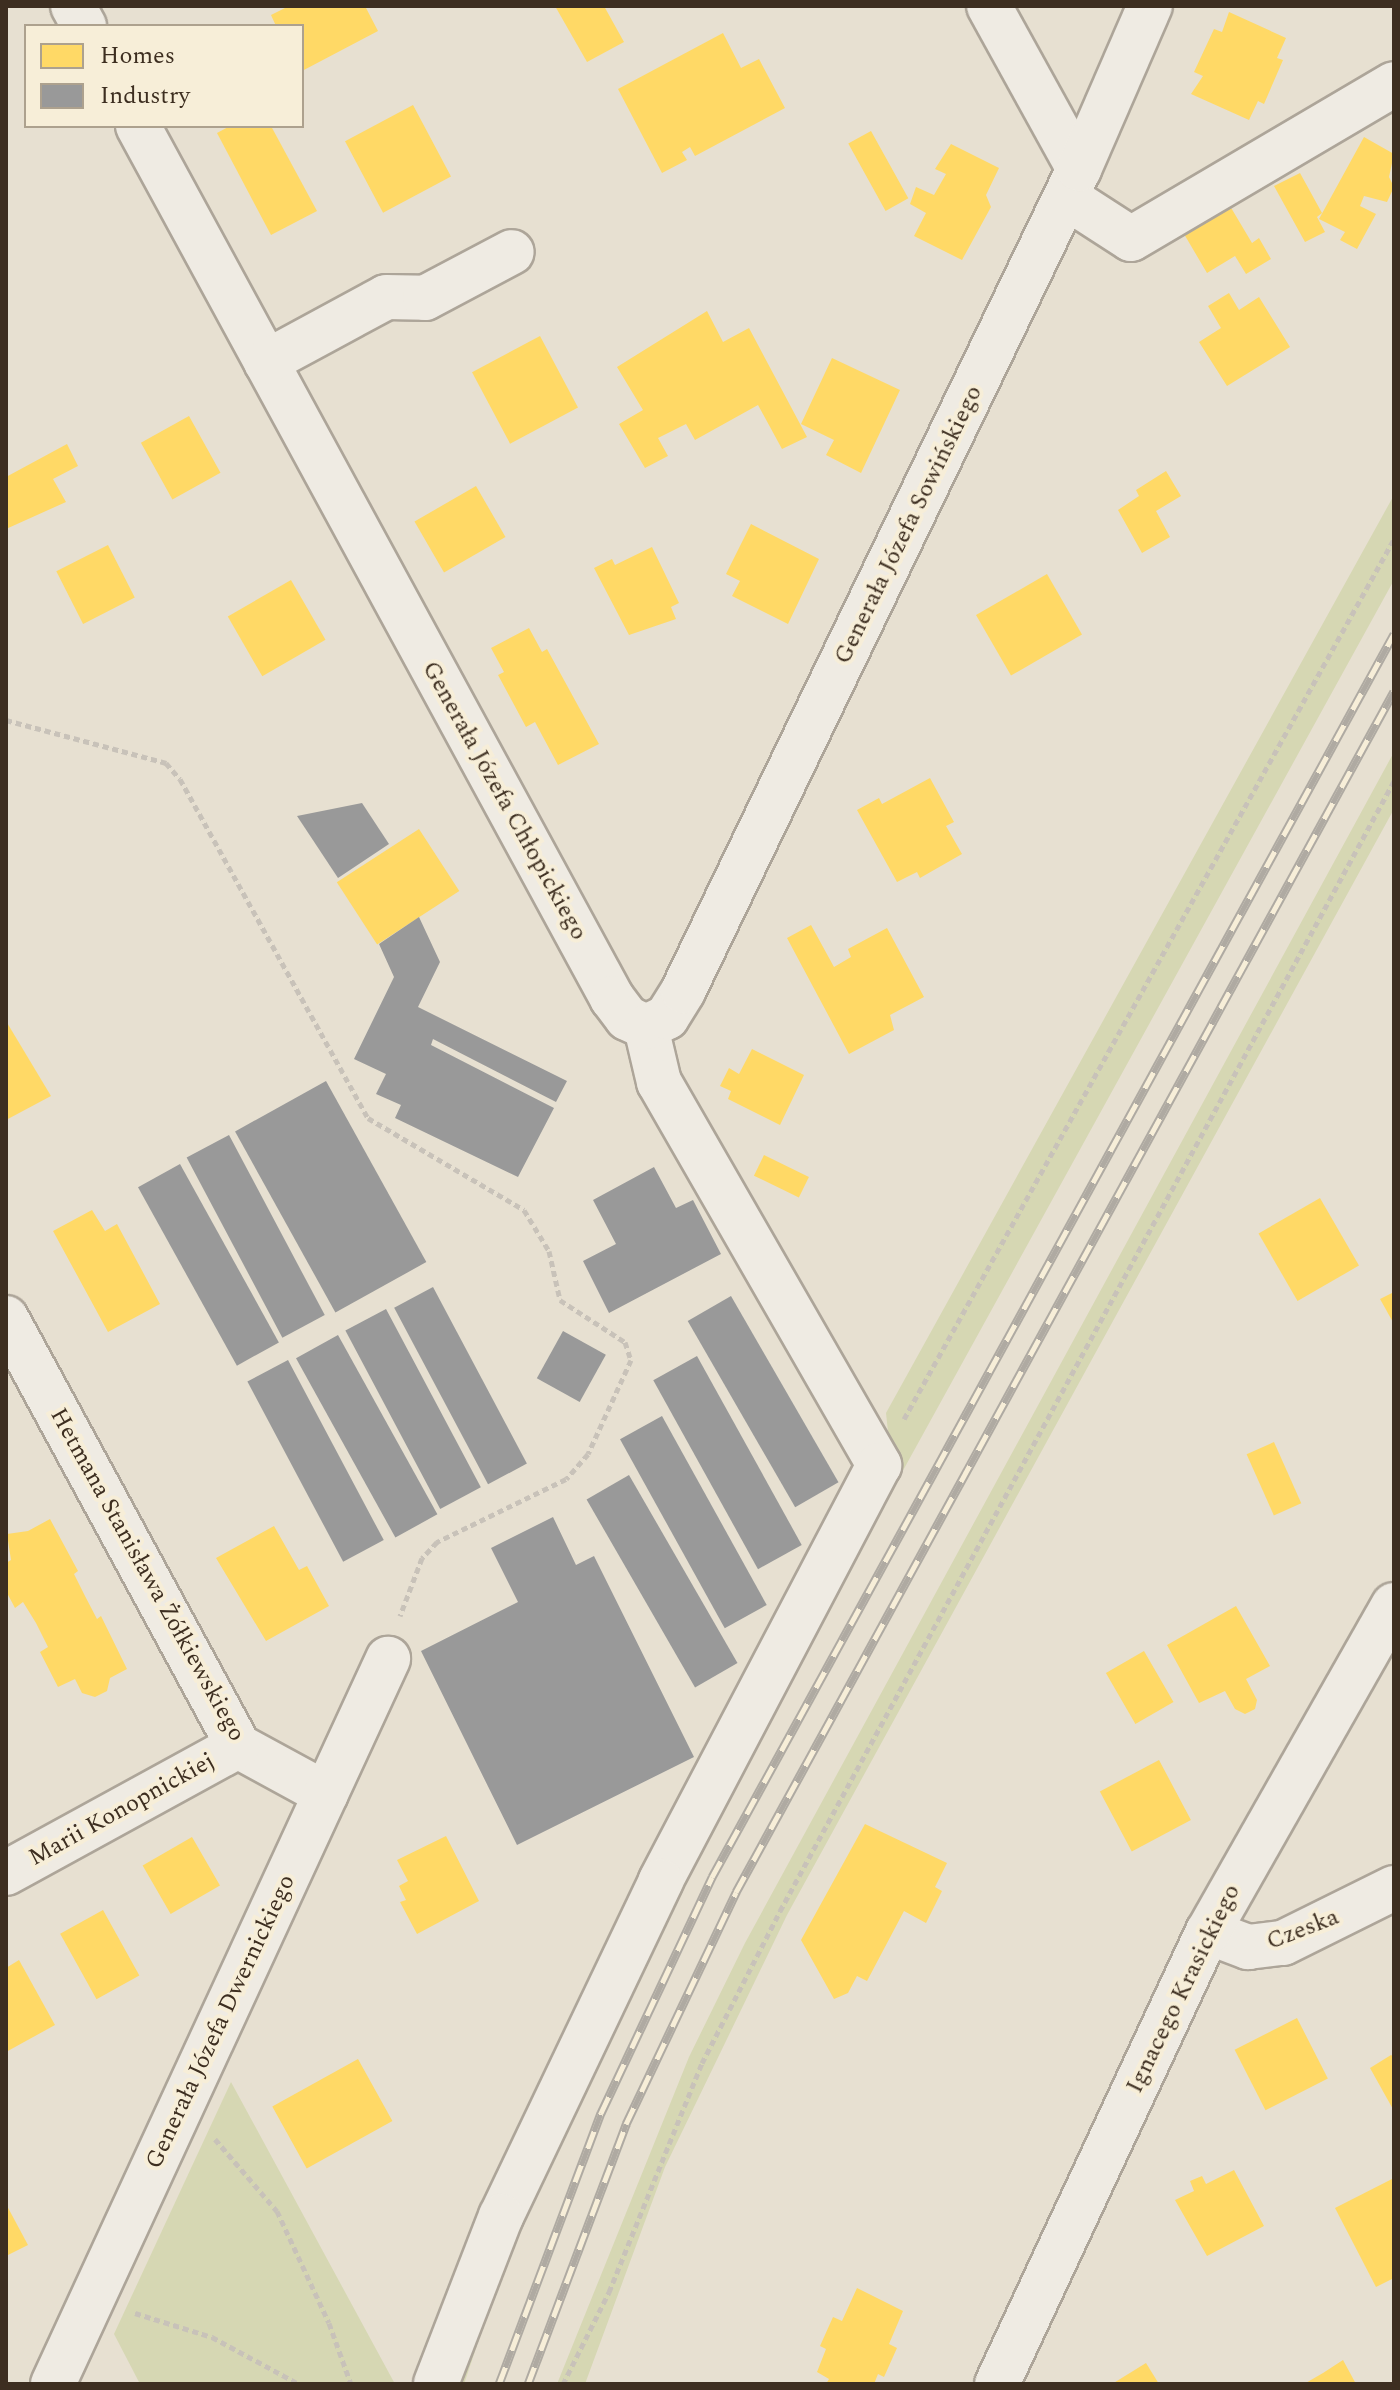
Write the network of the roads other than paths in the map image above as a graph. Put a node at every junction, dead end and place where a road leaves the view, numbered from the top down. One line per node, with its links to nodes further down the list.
1 (73, 6): 4 (street)
2 (989, 6): 7 (street)
3 (1150, 6): 7 (street, Generała Józefa Sowińskiego)
4 (83, 24)
5 (1394, 84): 7 (street)
6 (139, 128): 9 (street, Generała Józefa Chłopickiego)
7 (1072, 183): 10 (street, Generała Józefa Sowińskiego)
8 (512, 252): 9 (street)
9 (266, 362): 10 (street, Generała Józefa Chłopickiego)
10 (646, 1027): 20 (street)
11 (6, 1318): 14 (street, Hetmana Stanisława Żółkiewskiego)
12 (1394, 1605): 18 (street, Ignacego Krasickiego)
13 (388, 1659): 15 (street, Generała Józefa Dwernickiego)
14 (238, 1746): 15 (street, Hetmana Stanisława Żółkiewskiego); 16 (street, Marii Konopnickiej)
15 (326, 1794): 19 (street, Generała Józefa Dwernickiego)
16 (6, 1873)
17 (1394, 1888): 18 (street, Czeska)
18 (1208, 1932): 21 (street, Ignacego Krasickiego)
19 (53, 2384)
20 (436, 2384)
21 (997, 2384)

